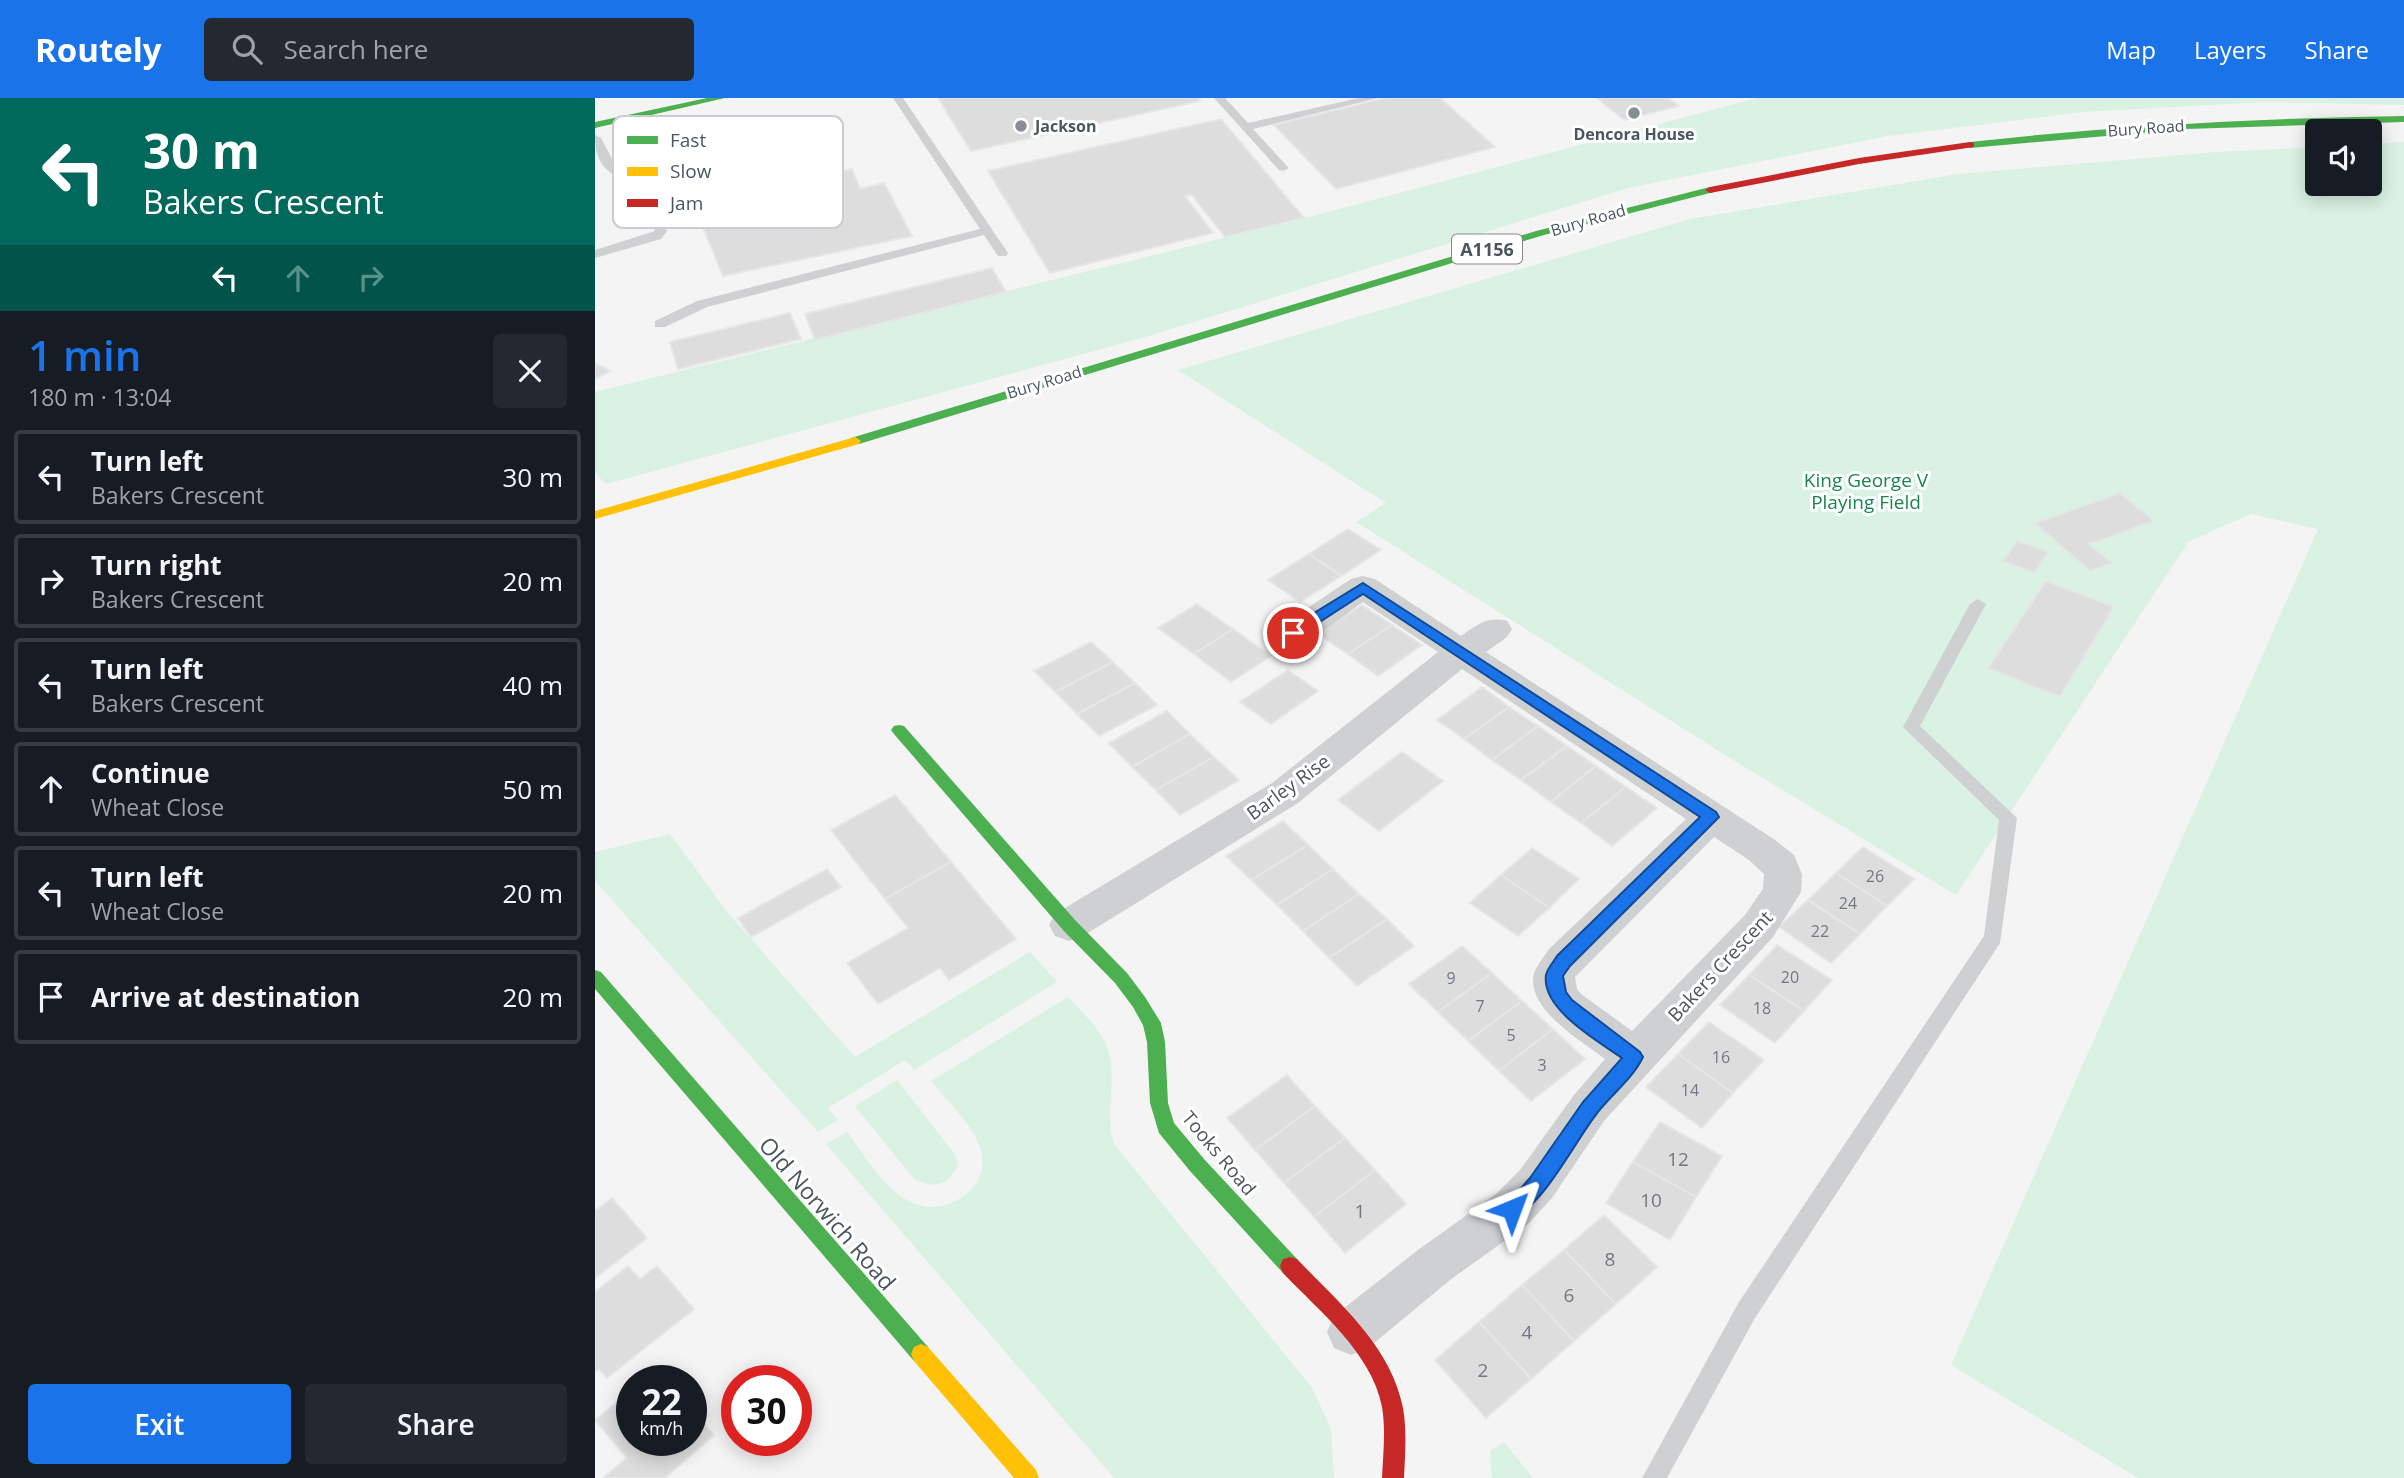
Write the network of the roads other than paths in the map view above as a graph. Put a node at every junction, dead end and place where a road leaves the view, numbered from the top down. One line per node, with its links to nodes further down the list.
1 (720, 98): 5 (main road)
2 (898, 98): 14 (lane)
3 (1219, 98): 9 (lane)
4 (1373, 98): 9 (lane)
5 (637, 116)
6 (2404, 119): 18 (main road, Bury Road / A1156)
7 (613, 121): 8 (main road)
8 (595, 125)
9 (1245, 127): 11 (lane)
10 (595, 138): 12 (lane)
11 (1283, 168)
12 (613, 171)
13 (660, 228): 16 (lane)
14 (987, 231): 15 (lane); 17 (lane)
15 (1002, 253)
16 (595, 254)
17 (660, 324)
18 (595, 515)
19 (1978, 604): 31 (lane)
20 (1283, 625): 22 (street, Bakers Crescent)
21 (1495, 629): 22 (street, Barley Rise)
22 (1461, 652): 24 (street, Bakers Crescent); 25 (street, Barley Rise)
23 (899, 730): 25 (main road, Tooks Road)
24 (1711, 817): 27 (street, Bakers Crescent); 27 (street)
25 (1069, 925): 28 (main road, Tooks Road)
26 (595, 977): 29 (main road, Old Norwich Road)
27 (1634, 1057): 28 (street, Bakers Crescent)
28 (1352, 1332): 30 (main road, Tooks Road)
29 (1028, 1478)
30 (1393, 1478)
31 (1654, 1478)

